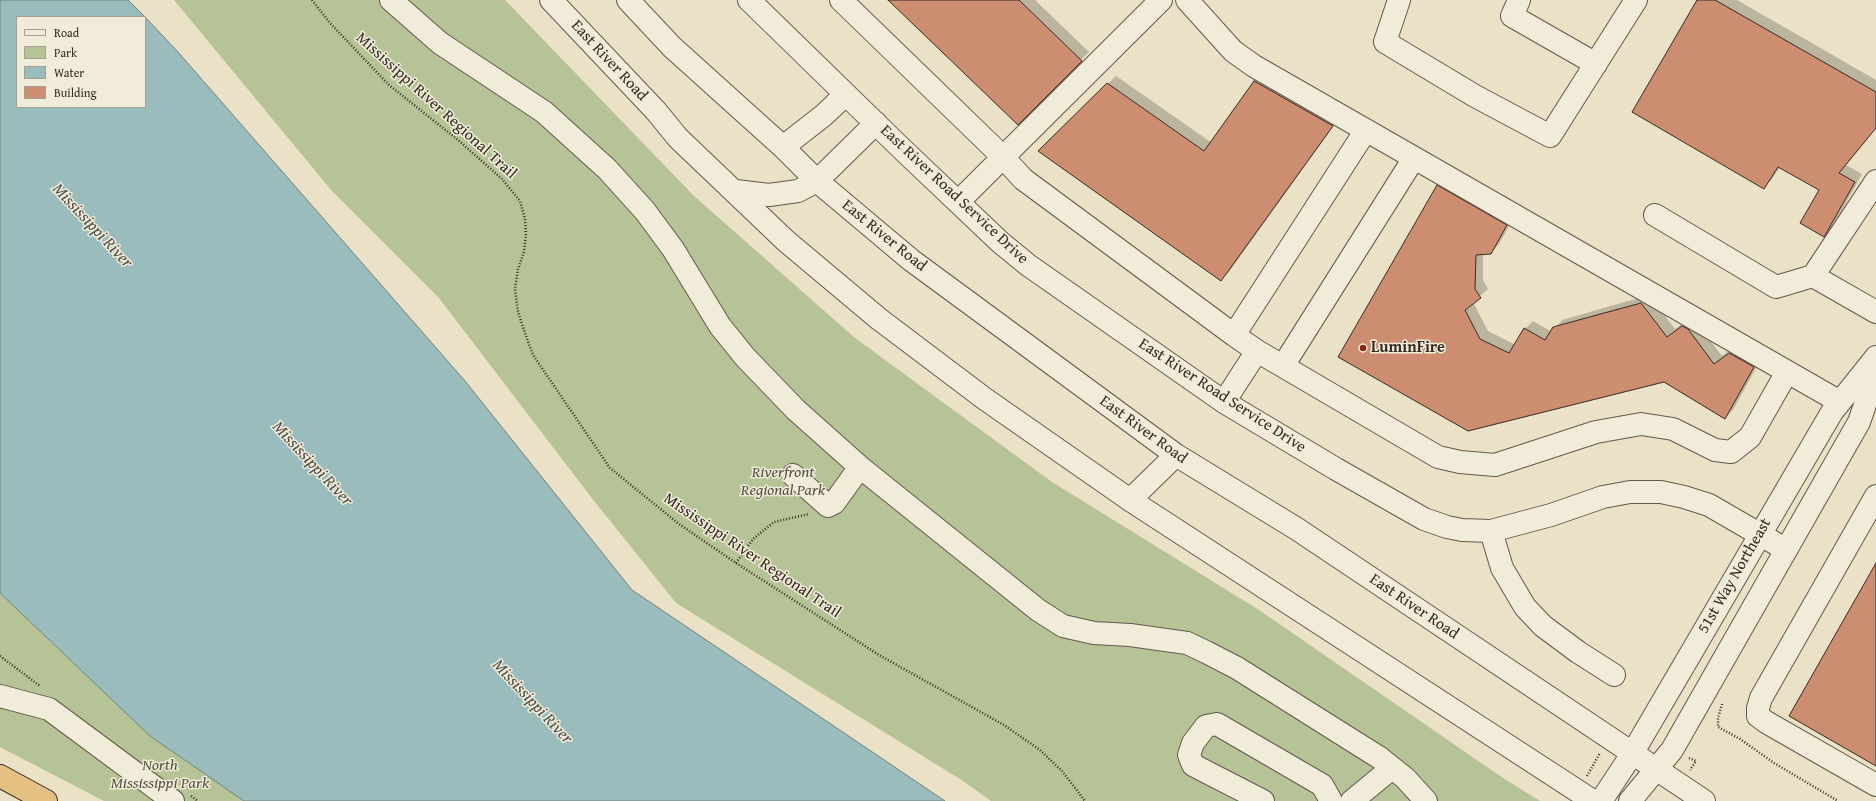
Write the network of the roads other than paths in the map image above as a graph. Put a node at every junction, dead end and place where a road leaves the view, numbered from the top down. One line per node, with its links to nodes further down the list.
1 (391, 0): 34 (street)
2 (551, 0): 20 (street, East River Road)
3 (628, 0): 15 (street, East River Road)
4 (749, 0): 12 (street, East River Road Service Drive)
5 (841, 0): 16 (street)
6 (1162, 0): 16 (street)
7 (1187, 0): 14 (street)
8 (1399, 0): 11 (street)
9 (1519, 0): 11 (street)
10 (1636, 0): 11 (street)
11 (1596, 64)
12 (845, 95): 13 (street, East River Road Service Drive); 15 (street)
13 (876, 123): 18 (street); 21 (street, East River Road Service Drive)
14 (1366, 130): 17 (street); 25 (street)
15 (783, 147): 18 (street, East River Road)
16 (1004, 158): 21 (street); 25 (street)
17 (1414, 158): 28 (street); 29 (street)
18 (817, 181): 20 (street); 33 (street, East River Road)
19 (1876, 181): 23 (street)
20 (736, 191): 37 (street, East River Road)
21 (958, 202): 31 (street, East River Road Service Drive)
22 (1655, 215): 23 (street)
23 (1813, 276): 24 (street)
24 (1876, 312)
25 (1234, 335): 26 (street)
26 (1257, 351): 28 (street); 31 (street)
27 (1876, 357): 32 (street, 51st Way Northeast)
28 (1283, 366): 29 (street)
29 (1787, 372): 32 (street)
30 (1876, 373): 40 (street, 51st Way Northeast)
31 (1224, 402): 38 (street, East River Road Service Drive)
32 (1840, 402): 39 (street, 51st Way Northeast)
33 (1176, 455): 37 (street); 43 (street, East River Road)
34 (860, 467): 35 (street); 44 (street)
35 (793, 475)
36 (1876, 496): 47 (street)
37 (1130, 500): 56 (street, East River Road)
38 (1492, 531): 39 (street, East River Road Service Drive); 41 (street)
39 (1760, 533): 40 (street, East River Road Service Drive); 43 (street, 51st Way Northeast)
40 (1785, 549): 45 (street, 51st Way Northeast)
41 (1614, 675)
42 (0, 696): 51 (street)
43 (1632, 754): 45 (street, East River Road); 57 (street, 51st Way Northeast)
44 (1392, 768): 54 (street); 55 (street)
45 (1656, 770): 58 (street, 51st Way Northeast); 59 (street, East River Road)
46 (0, 776): 50 (highway)
47 (1876, 785)
48 (0, 786): 49 (highway)
49 (30, 801)
50 (46, 801)
51 (173, 801)
52 (1263, 801): 53 (street)
53 (1331, 801)
54 (1352, 801)
55 (1426, 801)
56 (1592, 801)
57 (1601, 801)
58 (1630, 801)
59 (1704, 801)

